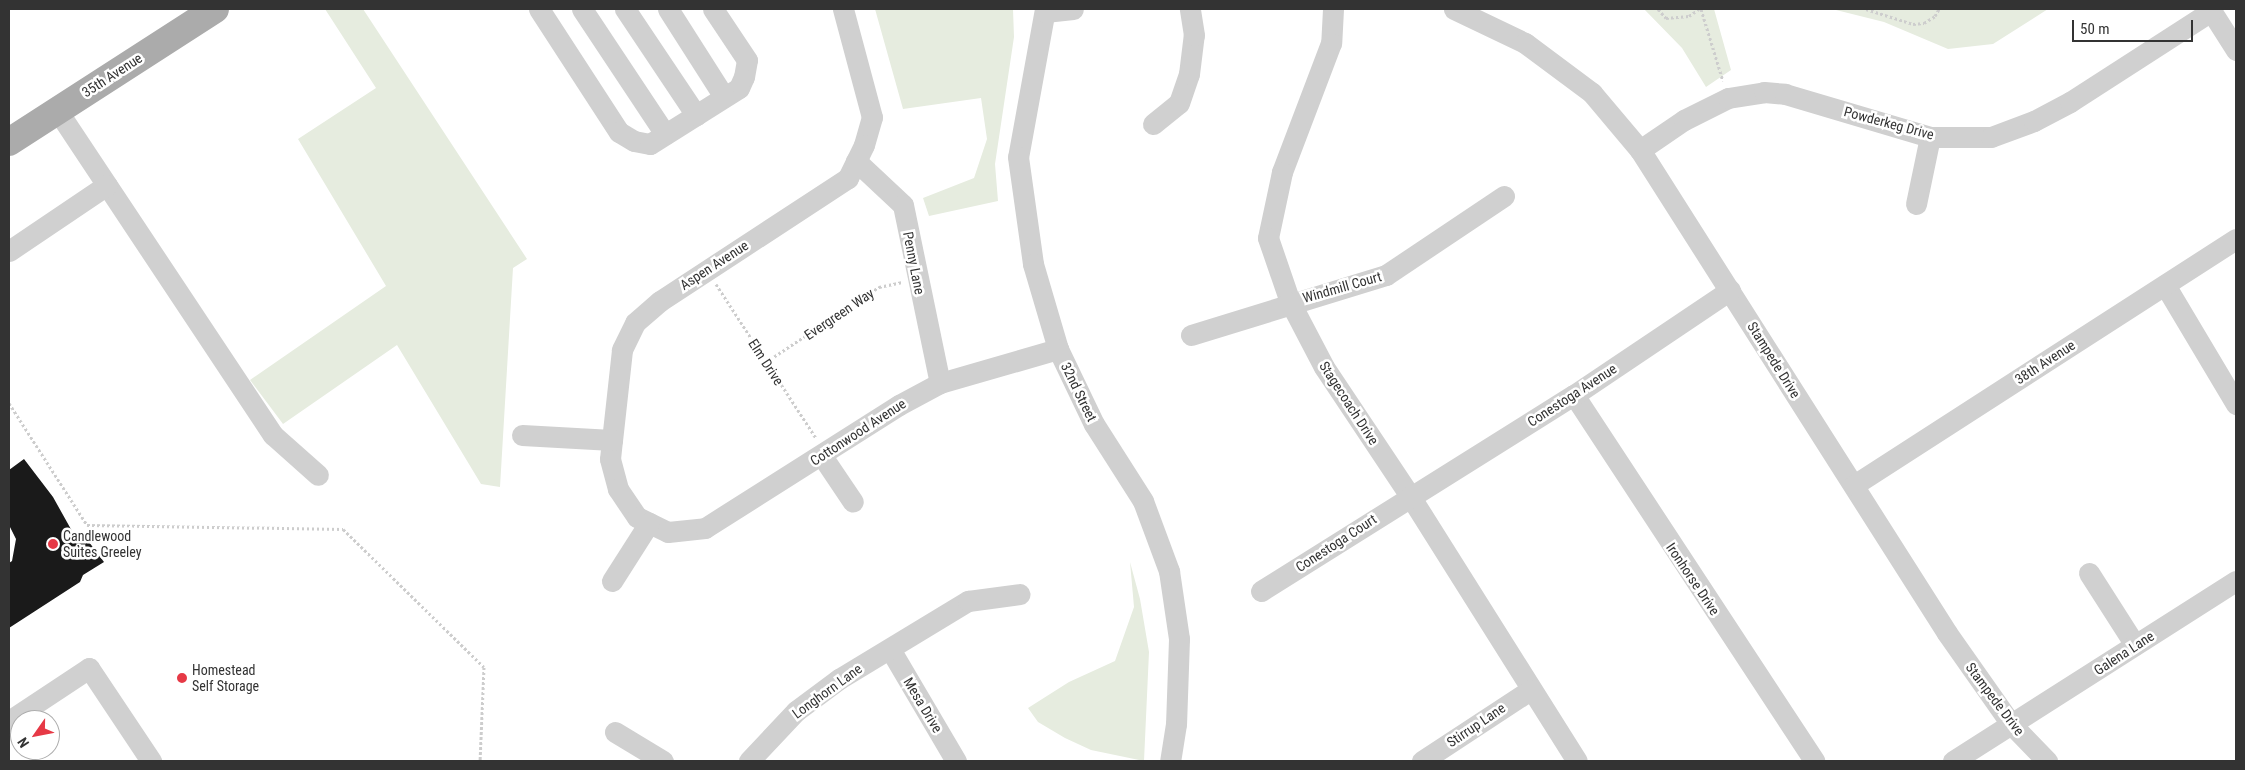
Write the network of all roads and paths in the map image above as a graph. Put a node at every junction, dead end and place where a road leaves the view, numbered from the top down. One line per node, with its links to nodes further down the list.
1 (215, 9): 21 (main road, 35th Avenue)
2 (539, 9): 24 (street)
3 (582, 9): 24 (street)
4 (625, 9): 22 (street)
5 (668, 9): 19 (street)
6 (713, 9): 19 (street)
7 (843, 9): 28 (street, Aspen Avenue)
8 (1073, 9): 16 (street)
9 (1190, 9): 23 (street)
10 (1333, 9): 38 (street, Stagecoach Drive)
11 (1454, 9): 27 (street, Stampede Drive)
12 (1658, 9): 13 (path)
13 (1700, 9): 20 (path)
14 (1866, 9): 15 (path)
15 (1938, 9)
16 (1045, 10): 40 (street, 32nd Street)
17 (2211, 10): 18 (street); 25 (street, Powderkeg Drive)
18 (2236, 50)
19 (724, 97): 22 (street)
20 (1728, 98): 25 (street, Powderkeg Drive); 27 (street, Powderkeg Drive)
21 (57, 110): 26 (main road, 35th Avenue); 29 (street)
22 (696, 115): 24 (street)
23 (1153, 124)
24 (665, 134)
25 (1930, 137): 31 (street)
26 (9, 142)
27 (1640, 150): 37 (street, Stampede Drive)
28 (856, 161): 34 (street, Aspen Avenue); 35 (street, Penny Lane)
29 (107, 185): 33 (street); 49 (street)
30 (1504, 196): 38 (street, Windmill Court)
31 (1916, 204)
32 (2236, 240): 36 (street, 38th Avenue)
33 (9, 251)
34 (707, 270): 41 (path, Elm Drive); 47 (street, Aspen Avenue)
35 (917, 278): 41 (path, Evergreen Way); 42 (street, Penny Lane)
36 (2164, 285): 45 (street); 50 (street, 38th Avenue)
37 (1730, 290): 43 (street, Conestoga Avenue); 50 (street, Stampede Drive)
38 (1290, 302): 39 (street, Windmill Court); 51 (street, Stagecoach Drive)
39 (1191, 335)
40 (1058, 348): 42 (street, Cottonwood Avenue); 71 (street, 32nd Street)
41 (766, 362): 48 (path, Elm Drive)
42 (940, 383): 48 (street, Cottonwood Avenue)
43 (1574, 395): 51 (street, Conestoga Avenue); 74 (street, Ironhorse Drive)
44 (9, 403): 67 (path)
45 (2236, 404)
46 (522, 435): 47 (street)
47 (612, 440): 53 (street, Aspen Avenue)
48 (824, 455): 52 (street); 54 (street, Cottonwood Avenue)
49 (318, 475)
50 (1854, 485): 64 (street, Stampede Drive)
51 (1410, 496): 58 (street, Conestoga Court); 62 (street, Stagecoach Drive)
52 (853, 502)
53 (649, 522): 54 (street, Aspen Avenue); 56 (street)
54 (668, 532)
55 (2089, 573): 60 (street)
56 (612, 581)
57 (2236, 581): 60 (street, Galena Lane)
58 (1261, 591)
59 (1020, 594): 61 (street, Longhorn Lane)
60 (2135, 645): 64 (street, Galena Lane)
61 (890, 649): 69 (street, Longhorn Lane); 70 (street, Mesa Drive)
62 (1530, 690): 72 (street, Stirrup Lane); 73 (street, Stagecoach Drive)
63 (9, 721): 66 (street)
64 (2011, 724): 75 (street, Galena Lane); 76 (street, Stampede Drive)
65 (615, 732): 68 (street)
66 (151, 761)
67 (480, 761)
68 (662, 761)
69 (749, 761)
70 (956, 761)
71 (1170, 761)
72 (1422, 761)
73 (1577, 761)
74 (1814, 761)
75 (1953, 761)
76 (2047, 761)

